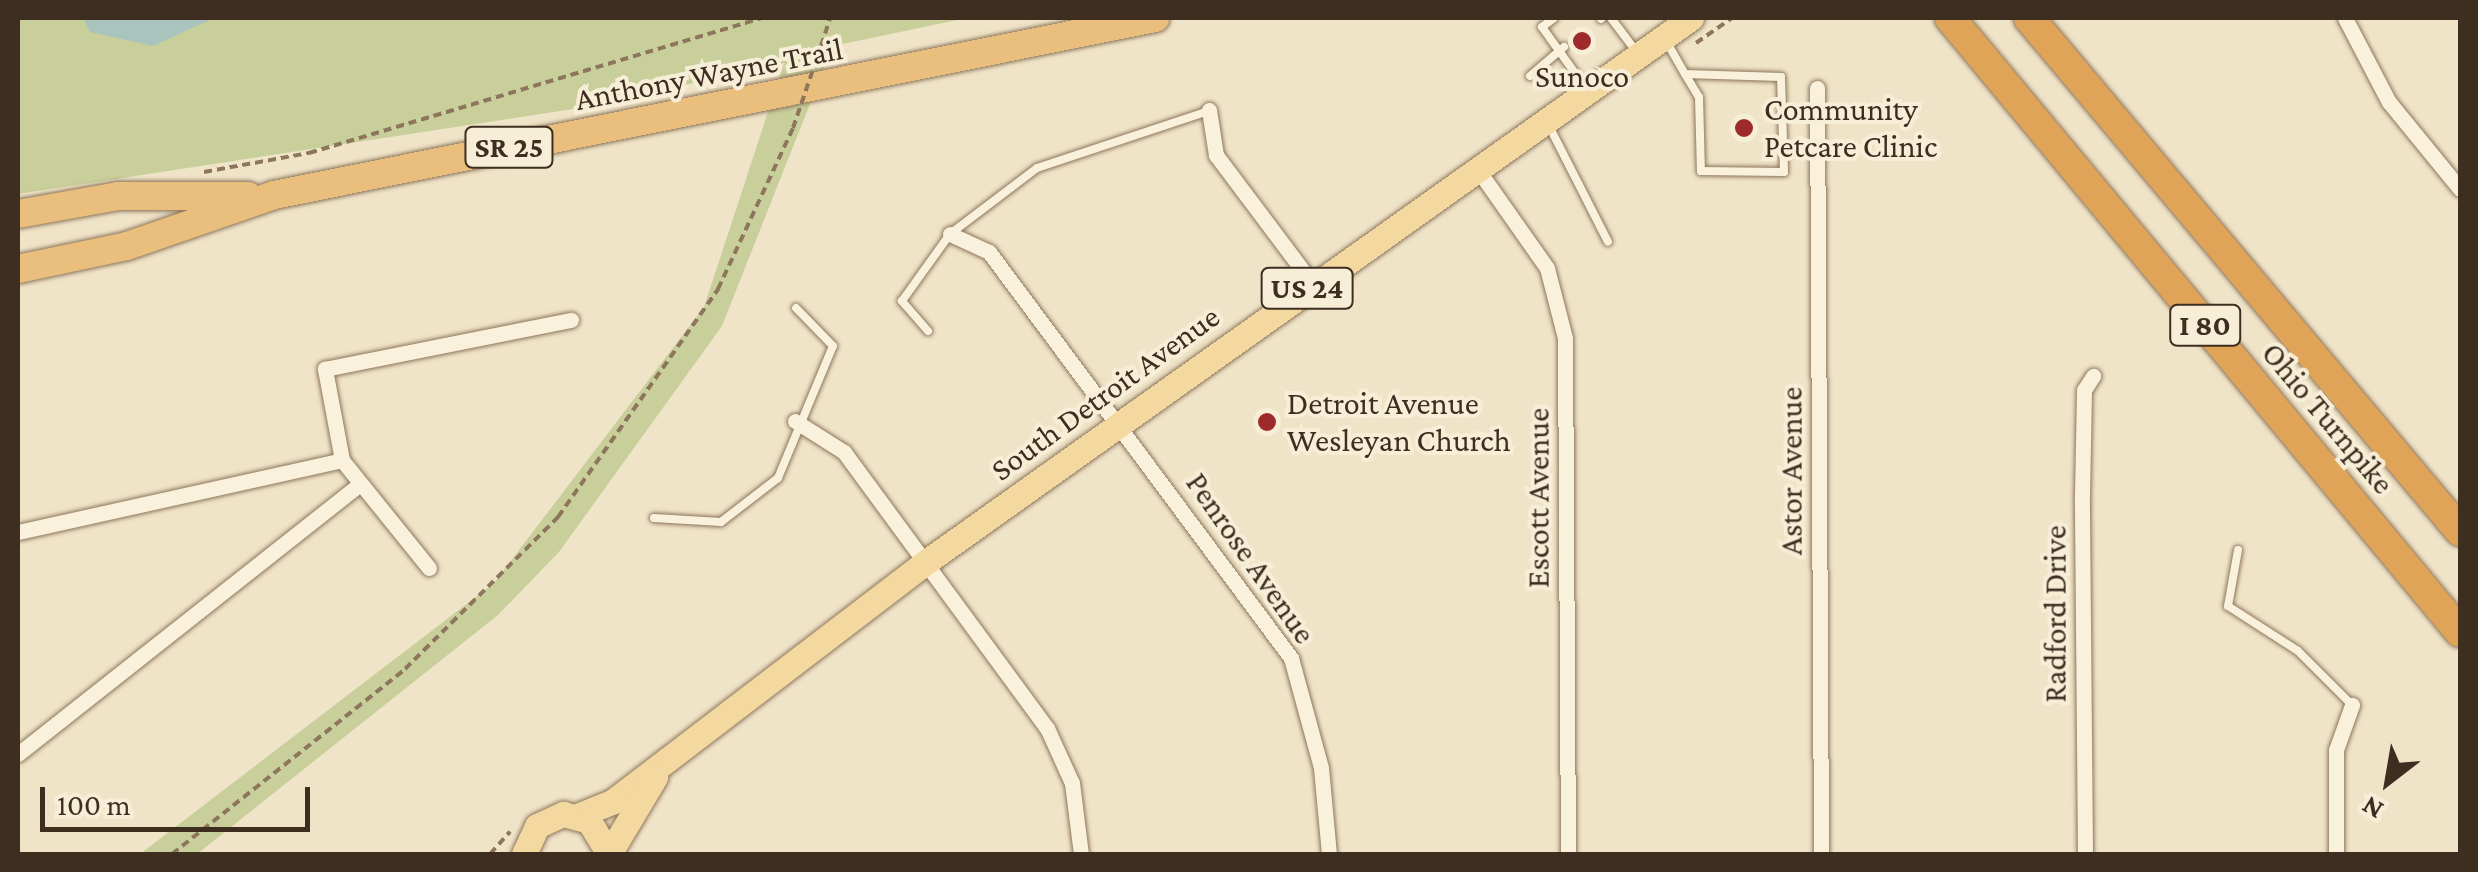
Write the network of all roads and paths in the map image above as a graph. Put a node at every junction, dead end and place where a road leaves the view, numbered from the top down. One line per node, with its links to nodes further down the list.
1 (762, 18): 22 (path)
2 (830, 18): 50 (path, bridge)
3 (1155, 18): 24 (highway, Anthony Wayne Trail / SR 25)
4 (1554, 18): 13 (lane)
5 (1691, 18): 11 (main road, South Detroit Avenue / US 24)
6 (1732, 18): 12 (path)
7 (1950, 18): 44 (highway, Ohio Turnpike / I 80)
8 (2029, 18): 39 (highway, Ohio Turnpike / I 80)
9 (2345, 18): 23 (street)
10 (1612, 24): 14 (lane)
11 (1664, 38): 14 (main road, South Detroit Avenue / US 24); 15 (lane)
12 (1698, 44)
13 (1562, 48): 16 (lane); 18 (lane)
14 (1639, 56): 18 (main road, South Detroit Avenue / US 24)
15 (1685, 74): 15 (lane)
16 (1530, 76)
17 (1818, 88): 55 (street, Astor Avenue)
18 (1588, 90): 20 (main road, South Detroit Avenue / US 24)
19 (1209, 110): 26 (lane); 29 (street)
20 (1546, 120): 21 (main road, South Detroit Avenue / US 24); 27 (lane)
21 (1476, 167): 29 (main road, South Detroit Avenue / US 24); 54 (street, Escott Avenue)
22 (184, 176)
23 (2460, 189)
24 (274, 196): 25 (highway, Anthony Wayne Trail / SR 25); 28 (highway, Anthony Wayne Trail / SR 25)
25 (18, 214)
26 (950, 234): 32 (lane); 35 (street, Penrose Avenue)
27 (1608, 242)
28 (18, 269)
29 (1313, 284): 35 (main road, South Detroit Avenue / US 24)
30 (796, 308): 34 (lane)
31 (572, 320): 36 (street)
32 (928, 331)
33 (2093, 376): 56 (street, Radford Drive)
34 (795, 421): 38 (lane); 42 (street)
35 (1120, 422): 42 (main road, South Detroit Avenue / US 24); 53 (street, Penrose Avenue)
36 (342, 460): 37 (street); 40 (street)
37 (357, 486): 43 (street); 46 (street)
38 (654, 518)
39 (2460, 531)
40 (18, 532)
41 (2238, 550): 45 (lane)
42 (926, 562): 47 (main road, South Detroit Avenue / US 24); 52 (street)
43 (429, 568)
44 (2460, 632)
45 (2352, 706): 57 (street)
46 (18, 754)
47 (664, 764): 48 (main road, South Detroit Avenue / US 24); 51 (main road, South Detroit Avenue / US 24)
48 (577, 816): 49 (main road, South Detroit Avenue / US 24); 51 (main road, South Detroit Avenue)
49 (521, 853)
50 (172, 854)
51 (609, 854)
52 (1081, 854)
53 (1329, 854)
54 (1568, 854)
55 (1821, 854)
56 (2084, 854)
57 (2336, 854)

